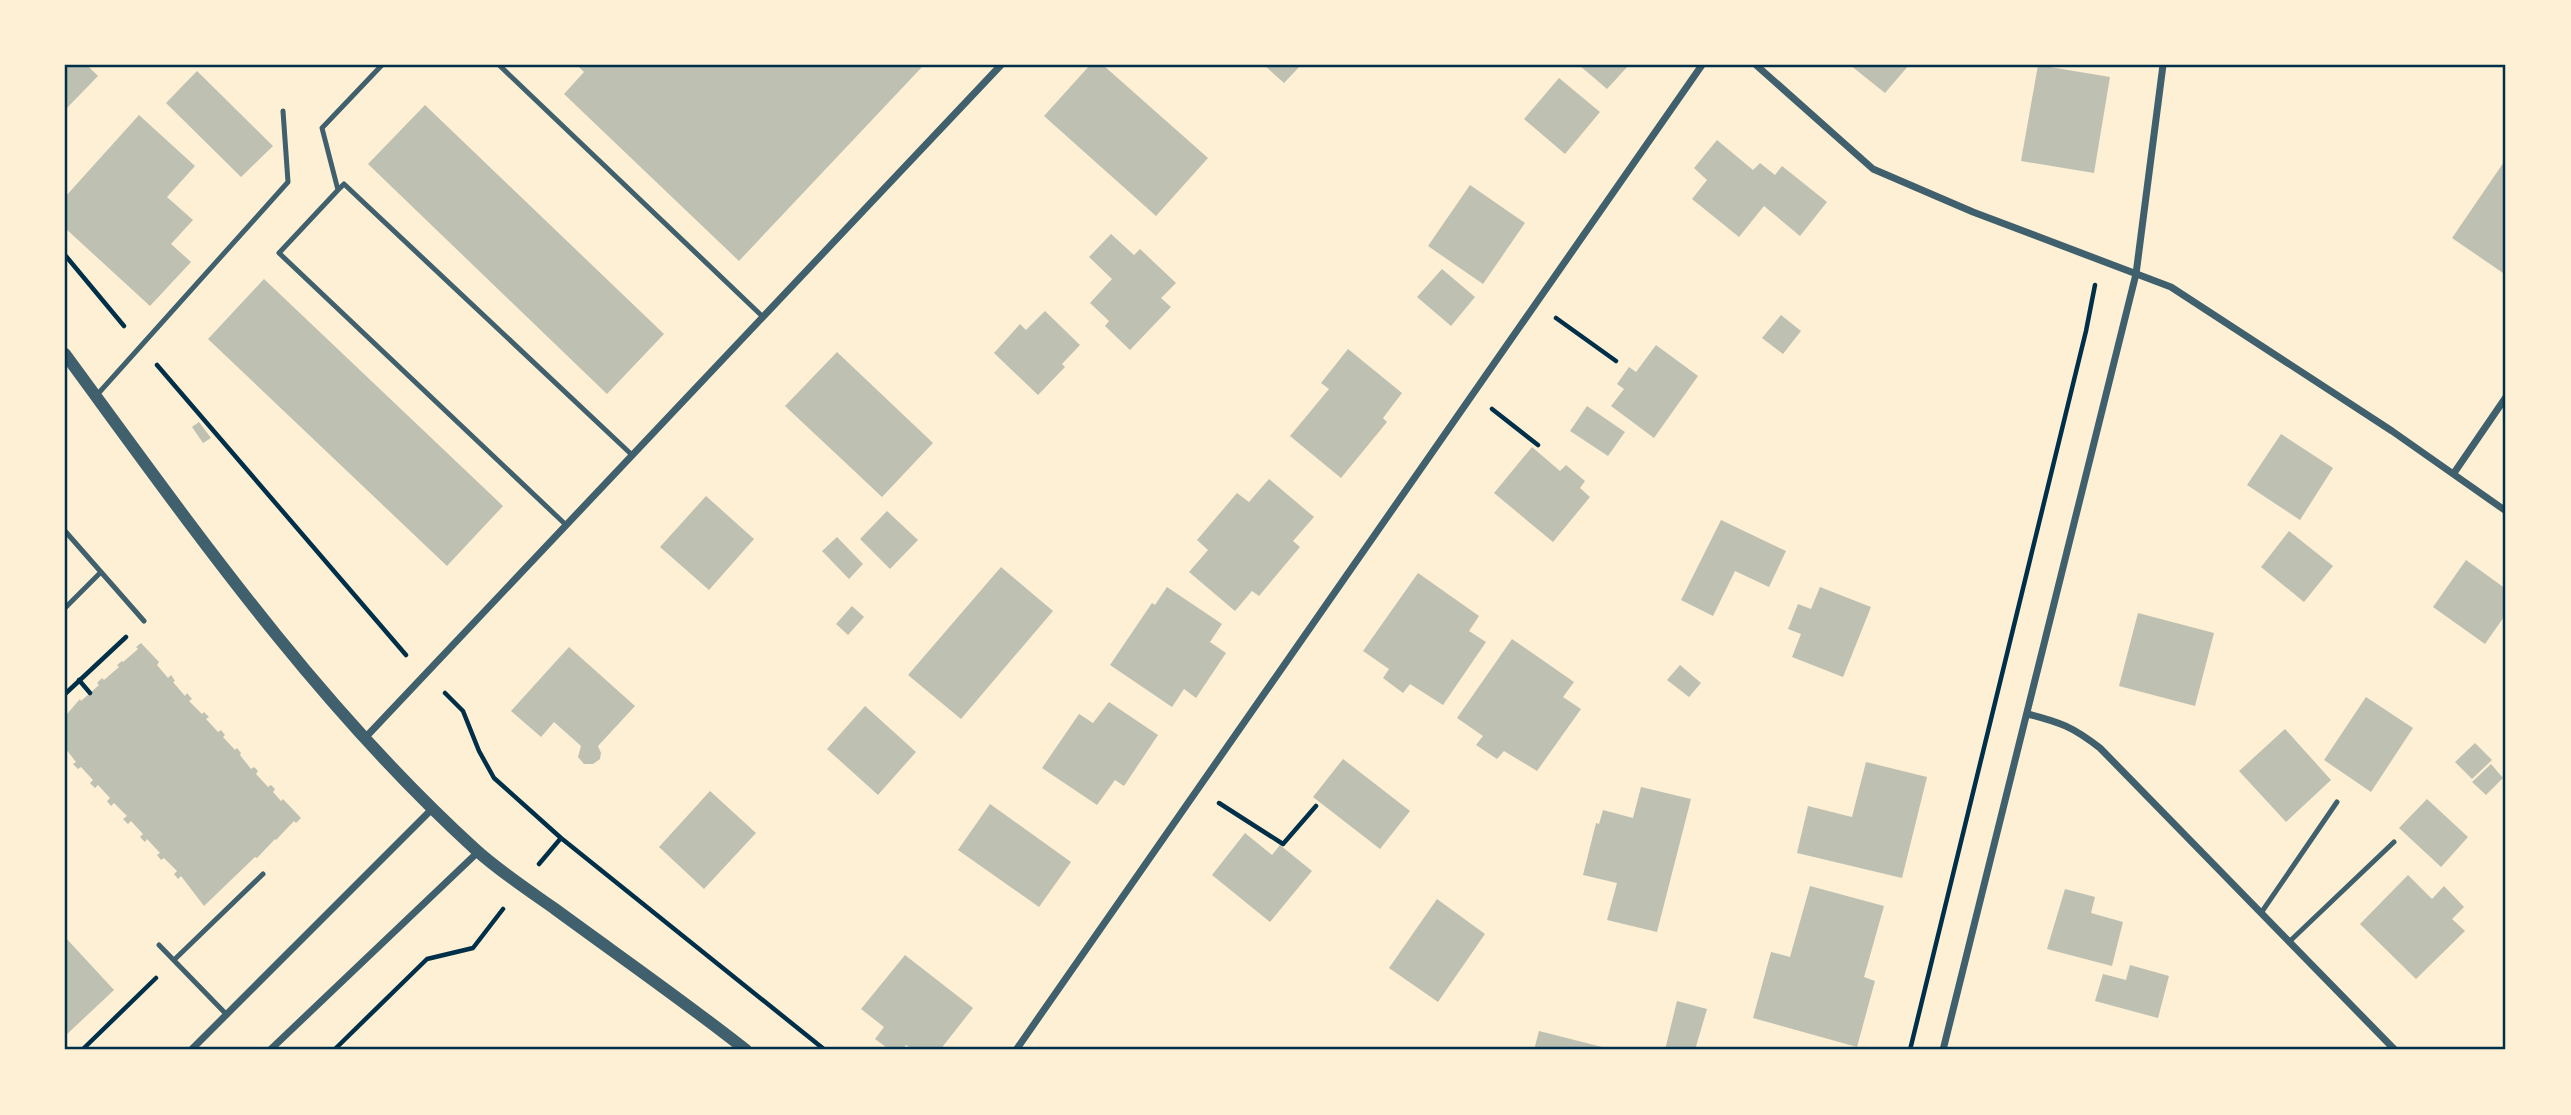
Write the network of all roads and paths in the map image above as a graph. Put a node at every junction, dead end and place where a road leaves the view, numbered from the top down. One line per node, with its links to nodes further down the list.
1 (382, 65): 8 (lane)
2 (499, 65): 12 (lane)
3 (999, 65): 12 (street)
4 (1702, 65): 50 (street)
5 (1756, 65): 9 (street)
6 (2163, 65): 10 (street)
7 (283, 111): 15 (lane)
8 (338, 190): 19 (lane); 22 (lane)
9 (2103, 261): 10 (street); 51 (path)
10 (2136, 274): 20 (street); 30 (street)
11 (1552, 315): 14 (path)
12 (762, 316): 19 (street)
13 (65, 354): 15 (street)
14 (1616, 361)
15 (96, 397): 31 (street)
16 (2506, 397): 20 (street)
17 (1489, 406): 18 (path)
18 (1538, 445)
19 (631, 454): 22 (street)
20 (2454, 473): 21 (street)
21 (2506, 511)
22 (565, 524): 31 (street)
23 (65, 531): 24 (lane)
24 (101, 572): 25 (lane); 26 (lane)
25 (65, 608)
26 (144, 621): 27 (path)
27 (79, 680): 28 (path); 29 (path)
28 (90, 692)
29 (65, 694)
30 (2028, 714): 39 (street); 52 (street)
31 (364, 738): 35 (street)
32 (1215, 800): 34 (path)
33 (2337, 802): 39 (lane)
34 (1316, 807)
35 (432, 809): 37 (street); 44 (street)
36 (2394, 842): 41 (lane)
37 (478, 852): 47 (street); 49 (street)
38 (263, 874): 43 (lane)
39 (2261, 913): 41 (street)
40 (486, 930): 48 (path)
41 (2289, 942): 53 (street)
42 (159, 945): 43 (lane)
43 (174, 960): 44 (lane); 45 (path)
44 (227, 1015): 46 (street)
45 (82, 1050)
46 (191, 1050)
47 (270, 1050)
48 (334, 1050)
49 (746, 1050)
50 (1016, 1050)
51 (1910, 1050)
52 (1943, 1050)
53 (2395, 1050)

